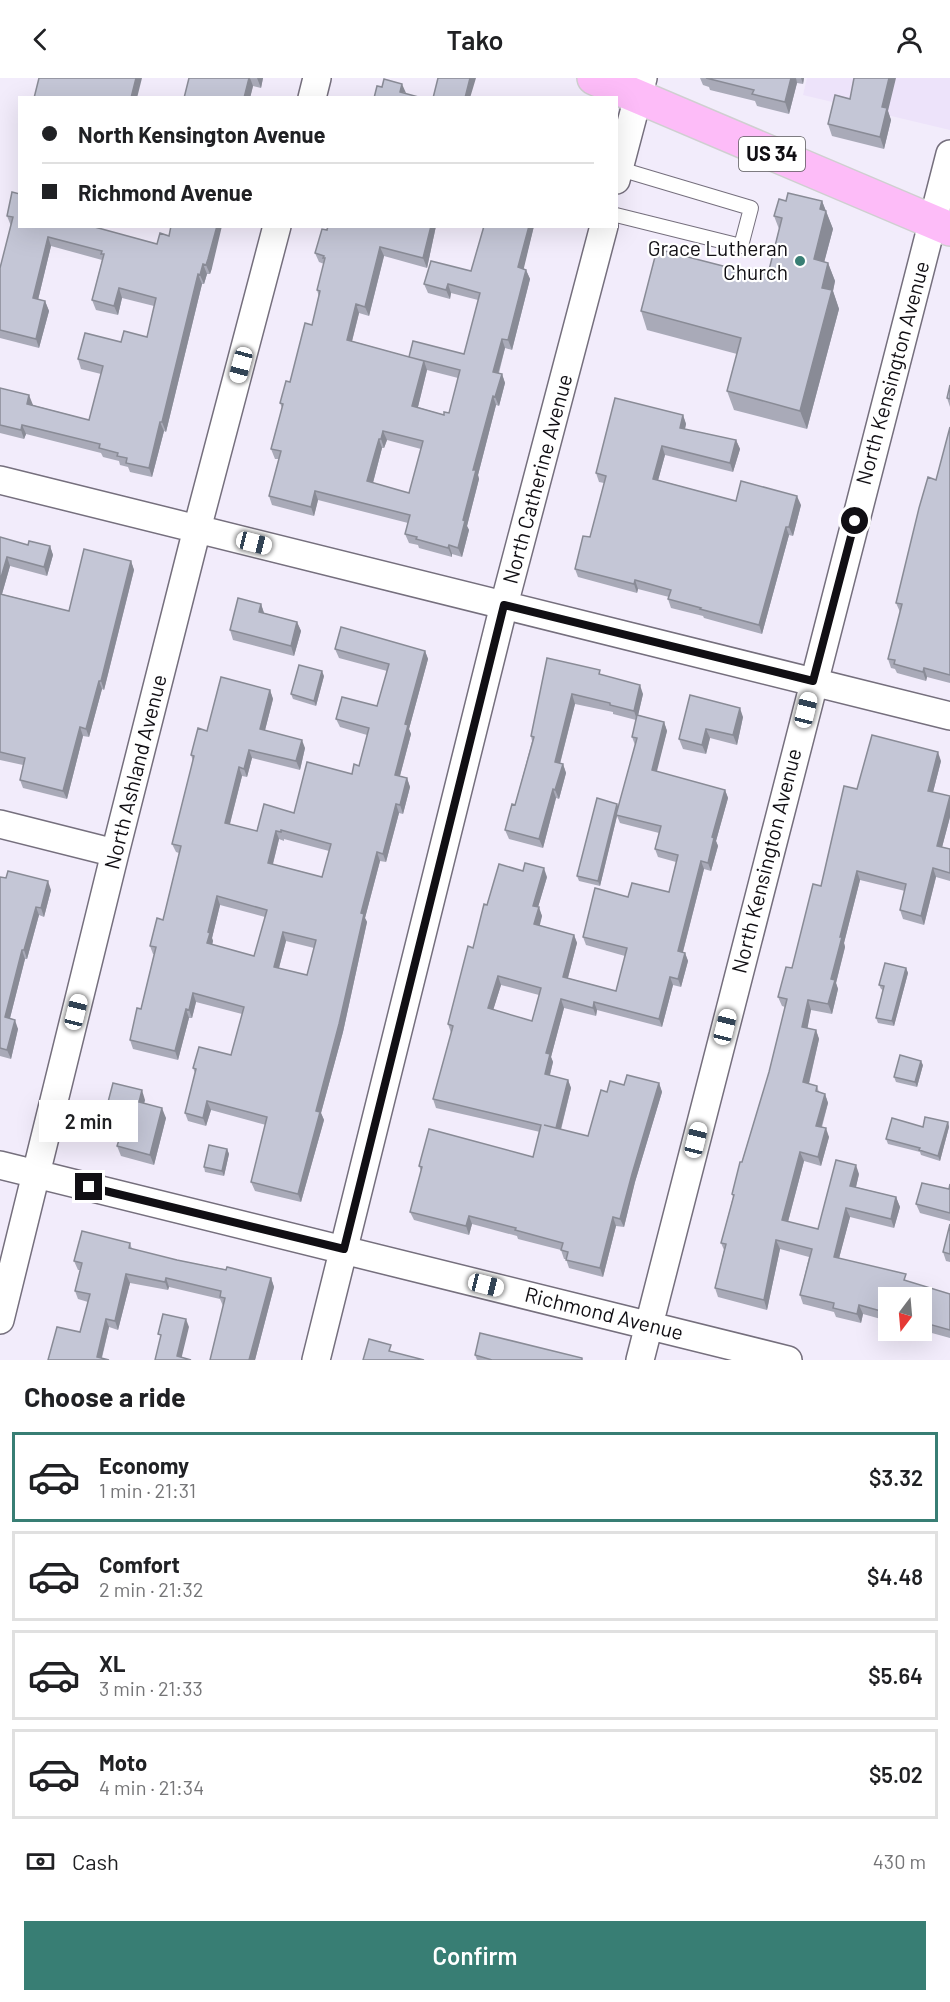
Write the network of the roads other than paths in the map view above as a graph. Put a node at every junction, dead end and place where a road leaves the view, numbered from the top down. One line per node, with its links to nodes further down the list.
1 (317, 78): 4 (street)
2 (594, 78): 3 (main road, US 34)
3 (641, 87): 6 (street); 8 (main road, US 34)
4 (312, 96)
5 (950, 153): 8 (street, North Kensington Avenue)
6 (618, 175): 7 (lane)
7 (618, 215)
8 (941, 226): 14 (street, North Kensington Avenue)
9 (276, 228): 12 (street, North Ashland Avenue)
10 (603, 228): 13 (street, North Catherine Avenue)
11 (0, 480): 12 (street)
12 (197, 529): 13 (street); 17 (street, North Ashland Avenue)
13 (504, 605): 14 (street); 20 (street, North Catherine Avenue)
14 (813, 681): 15 (street); 22 (street, North Kensington Avenue)
15 (950, 716)
16 (0, 824): 17 (street)
17 (115, 853): 19 (street, North Ashland Avenue)
18 (0, 1165): 19 (street, Richmond Avenue)
19 (37, 1174): 20 (street, Richmond Avenue); 21 (street, North Ashland Avenue)
20 (344, 1249): 22 (street, Richmond Avenue); 23 (street, North Catherine Avenue)
21 (0, 1320)
22 (649, 1325): 24 (street, North Kensington Avenue); 25 (street, Richmond Avenue)
23 (316, 1360)
24 (640, 1360)
25 (788, 1360)

